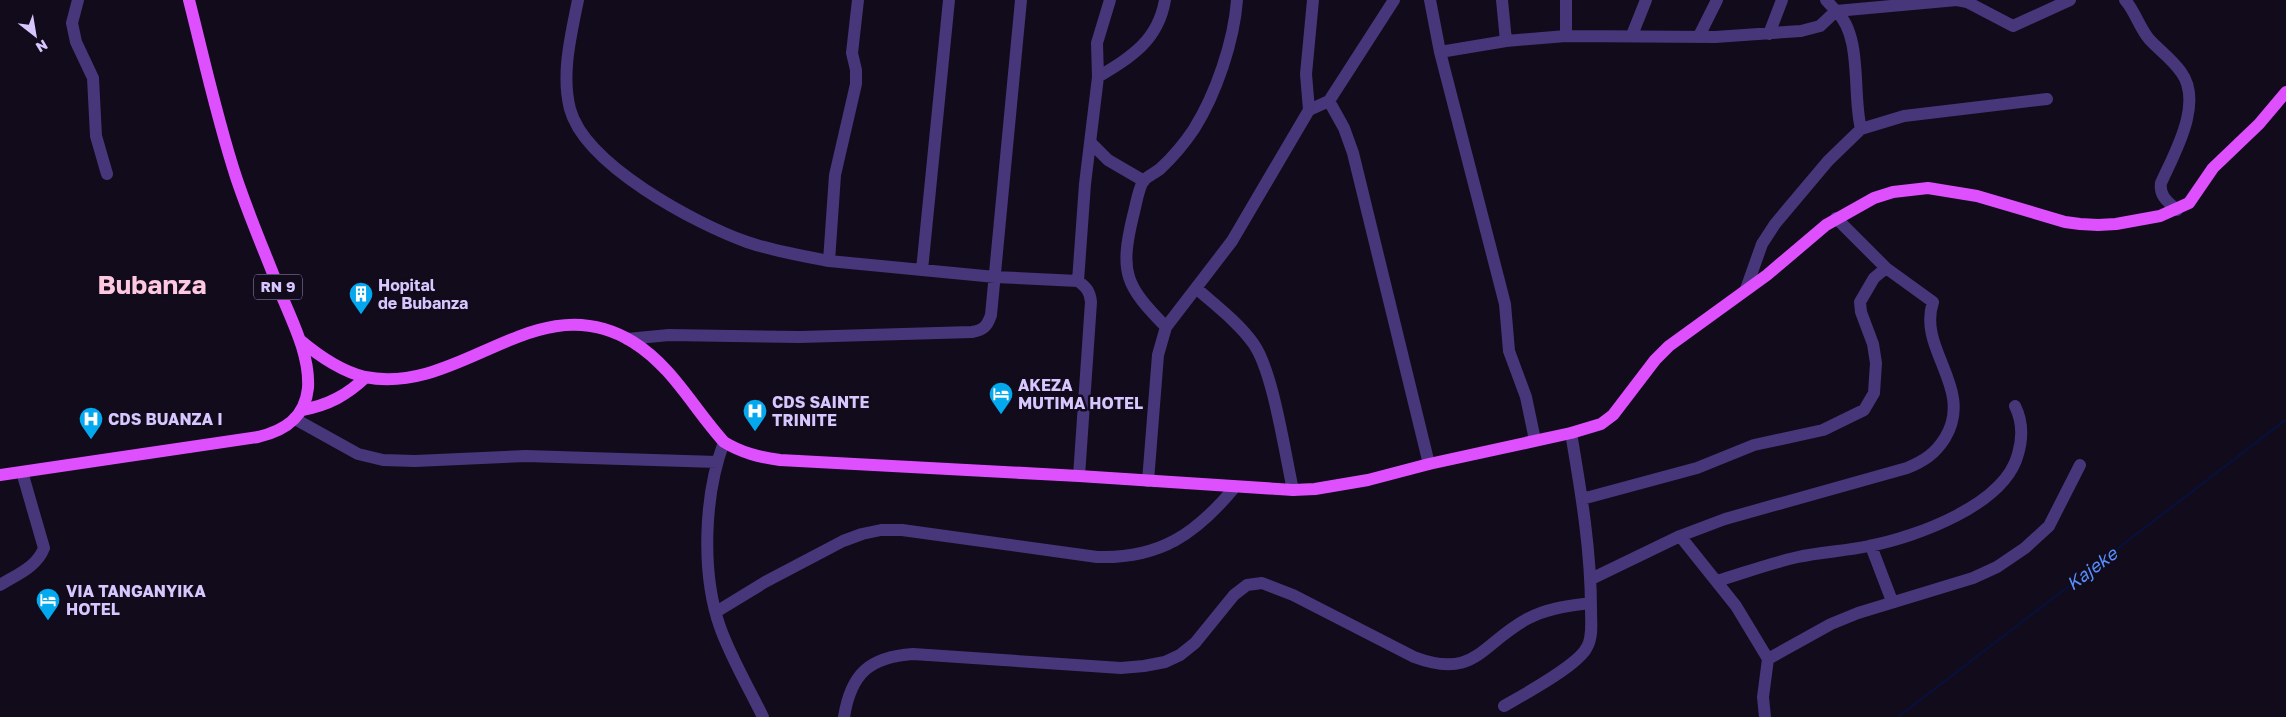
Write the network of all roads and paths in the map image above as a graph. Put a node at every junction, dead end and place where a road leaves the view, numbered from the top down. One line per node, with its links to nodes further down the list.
1 (78, 0): 36 (street)
2 (189, 0): 49 (main road, RN 9)
3 (578, 0): 40 (street)
4 (858, 0): 40 (street)
5 (949, 0): 42 (street)
6 (1021, 0): 43 (street)
7 (1110, 0): 29 (street)
8 (1165, 0): 29 (street)
9 (1237, 0): 37 (street)
10 (1313, 0): 33 (street)
11 (1394, 0): 32 (street)
12 (1430, 0): 28 (street)
13 (1502, 0): 27 (street)
14 (1566, 0): 25 (street)
15 (1646, 0): 24 (street)
16 (1716, 0): 26 (street)
17 (1782, 0): 23 (street)
18 (1826, 0): 22 (street)
19 (1957, 0): 20 (street); 22 (street)
20 (2070, 0)
21 (2125, 0): 38 (street)
22 (1836, 11): 23 (street); 34 (street)
23 (1769, 34): 26 (street)
24 (1632, 35): 25 (street); 26 (street)
25 (1566, 36): 27 (street)
26 (1699, 36)
27 (1506, 41): 28 (street)
28 (1440, 52): 54 (street)
29 (1098, 77): 35 (street)
30 (2286, 92): 38 (main road)
31 (2047, 100): 34 (street)
32 (1329, 101): 33 (street); 57 (street)
33 (1309, 110): 45 (street)
34 (1861, 129): 46 (street)
35 (1090, 142): 37 (street); 44 (street)
36 (107, 174)
37 (1144, 181): 47 (street)
38 (2177, 210): 39 (main road)
39 (1836, 218): 41 (street); 46 (main road)
40 (829, 261): 42 (street)
41 (1886, 268): 65 (street); 66 (street)
42 (922, 270): 43 (street)
43 (995, 277): 44 (street); 48 (street)
44 (1078, 281): 61 (street)
45 (1196, 288): 47 (street); 64 (street)
46 (1746, 289): 53 (main road)
47 (1166, 327): 62 (street)
48 (627, 339): 50 (main road); 55 (main road)
49 (300, 340): 50 (main road); 52 (main road, RN 9)
50 (366, 377): 52 (main road)
51 (2015, 406): 67 (street)
52 (299, 415): 56 (street); 59 (main road)
53 (1571, 433): 54 (main road); 65 (street)
54 (1535, 440): 57 (main road)
55 (724, 442): 56 (street); 61 (main road)
56 (716, 462): 73 (street)
57 (1429, 464): 64 (main road)
58 (2080, 465): 71 (street)
59 (22, 472): 60 (main road); 70 (street)
60 (0, 475)
61 (1079, 476): 62 (main road)
62 (1148, 481): 63 (main road)
63 (1235, 487): 64 (main road); 73 (street)
64 (1293, 490)
65 (1582, 499): 68 (street)
66 (1680, 536): 68 (street); 69 (street)
67 (1871, 546): 69 (street); 71 (street)
68 (1591, 579): 72 (street)
69 (1717, 581): 74 (street)
70 (0, 586)
71 (1892, 602): 74 (street)
72 (1591, 603): 75 (street); 77 (street)
73 (716, 612): 76 (street)
74 (1768, 659): 78 (street)
75 (1504, 706)
76 (764, 717)
77 (844, 717)
78 (1765, 717)

